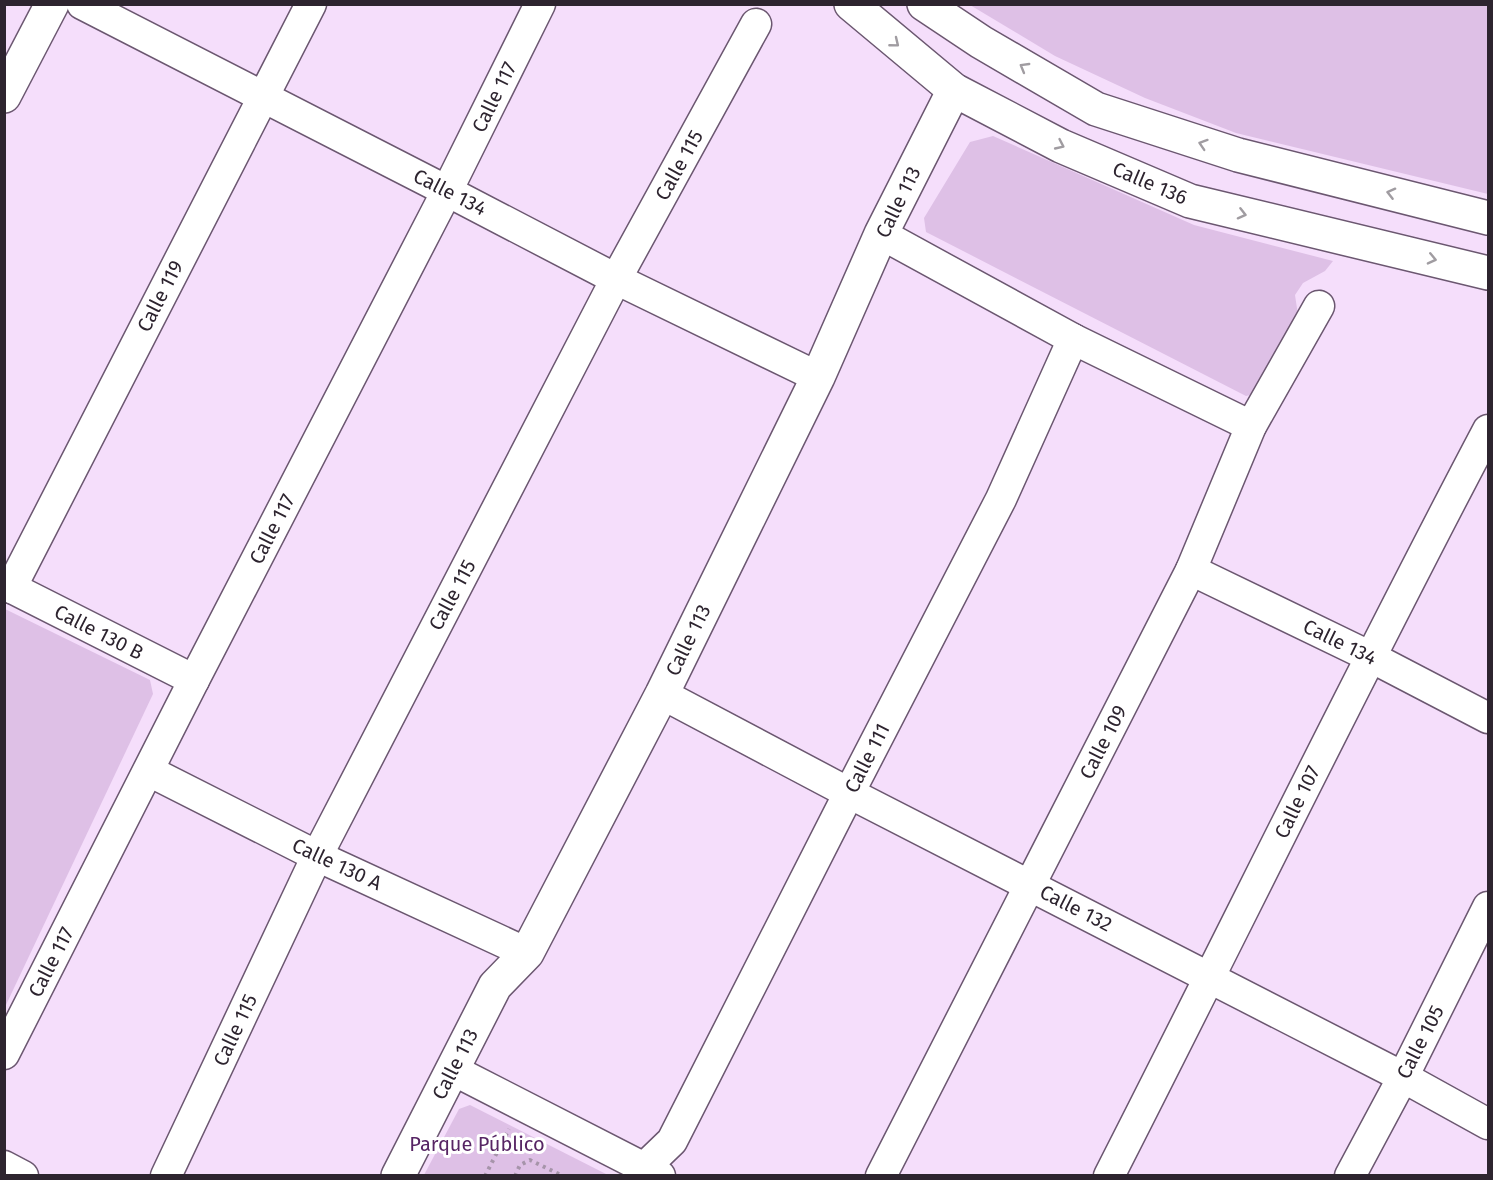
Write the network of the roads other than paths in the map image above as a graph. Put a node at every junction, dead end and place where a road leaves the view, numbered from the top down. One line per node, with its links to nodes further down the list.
1 (52, 4): 9 (street)
2 (82, 4): 10 (street, Calle 134)
3 (311, 4): 10 (street, Calle 119)
4 (540, 4): 11 (street, Calle 117)
5 (851, 4): 8 (street, Calle 136, one-way to 8)
6 (924, 4): 12 (street, one-way to 6)
7 (756, 24): 15 (street, Calle 115)
8 (954, 90): 13 (street, Calle 113); 14 (street, Calle 136, one-way to 14)
9 (4, 96)
10 (262, 97): 11 (street, Calle 134); 22 (street, Calle 119)
11 (447, 191): 15 (street, Calle 134); 24 (street, Calle 117)
12 (1488, 218)
13 (881, 234): 17 (street); 18 (street, Calle 113)
14 (1488, 273)
15 (616, 279): 18 (street, Calle 134); 29 (street, Calle 115)
16 (1319, 306): 19 (street, Calle 109)
17 (1073, 339): 19 (street); 28 (street, Calle 111)
18 (818, 377): 25 (street, Calle 113)
19 (1251, 426): 21 (street, Calle 109)
20 (1488, 430): 23 (street, Calle 107)
21 (1191, 570): 23 (street, Calle 134); 30 (street, Calle 109)
22 (8, 586): 24 (street, Calle 130 B)
23 (1370, 656): 26 (street, Calle 134); 33 (street, Calle 107)
24 (194, 680): 27 (street, Calle 117)
25 (662, 694): 28 (street, Calle 132); 32 (street, Calle 113)
26 (1488, 718)
27 (148, 771): 29 (street, Calle 130 A); 34 (street, Calle 117)
28 (849, 793): 30 (street, Calle 132); 39 (street, Calle 111)
29 (316, 856): 32 (street, Calle 130 A); 41 (street, Calle 115)
30 (1029, 884): 33 (street, Calle 132); 43 (street, Calle 109)
31 (1488, 907): 36 (street, Calle 105)
32 (528, 953): 35 (street, Calle 113)
33 (1210, 977): 36 (street, Calle 132); 44 (street, Calle 107)
34 (4, 1054)
35 (453, 1070): 39 (street); 42 (street, Calle 113)
36 (1403, 1077): 37 (street, Calle 132); 45 (street, Calle 105)
37 (1488, 1124)
38 (4, 1166): 40 (street)
39 (653, 1172)
40 (23, 1176)
41 (166, 1176)
42 (399, 1176)
43 (881, 1176)
44 (1109, 1176)
45 (1350, 1176)

